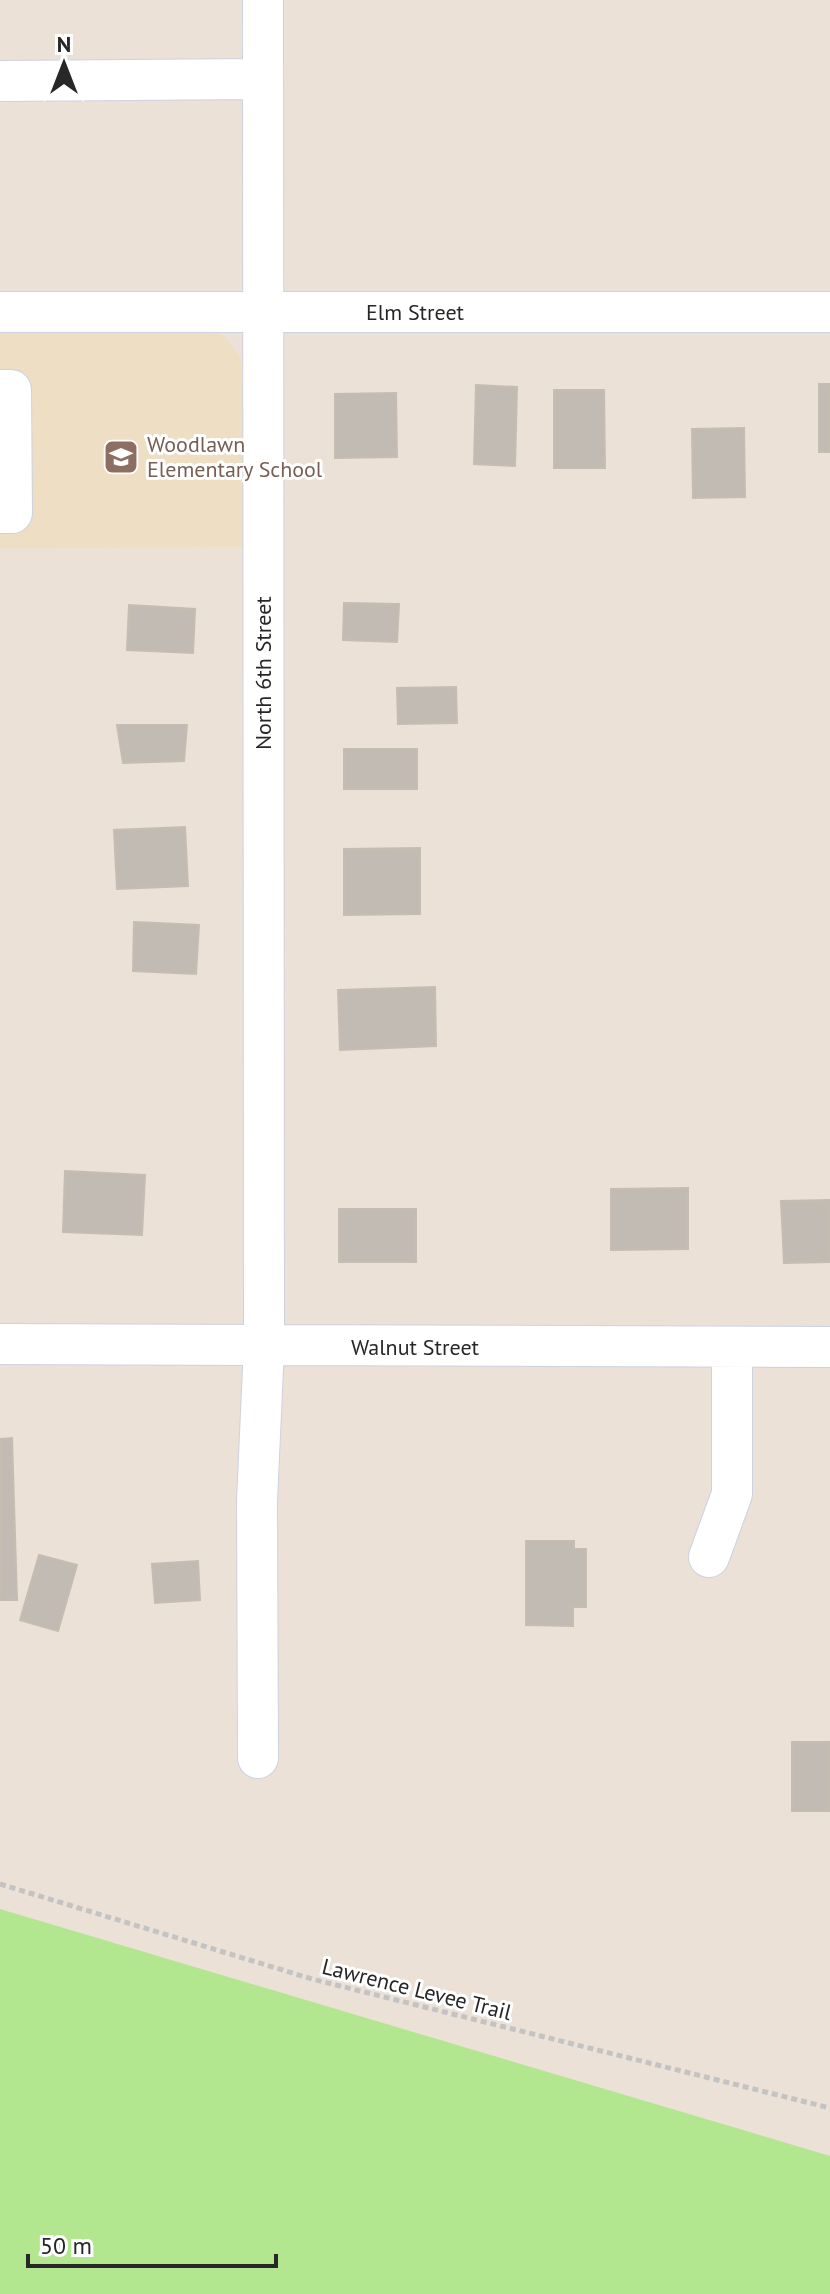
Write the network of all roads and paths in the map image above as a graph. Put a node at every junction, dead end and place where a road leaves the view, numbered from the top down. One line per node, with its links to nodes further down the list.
1 (263, 0): 2 (street, North 6th Street)
2 (263, 79): 3 (street); 5 (street, North 6th Street)
3 (0, 81)
4 (0, 312): 5 (street, Elm Street)
5 (263, 312): 6 (street, Elm Street); 10 (street, North 6th Street)
6 (830, 312)
7 (0, 390): 8 (street)
8 (0, 513)
9 (0, 1344): 10 (street, Walnut Street)
10 (264, 1346): 11 (street, Walnut Street); 14 (street, North 6th Street)
11 (732, 1347): 12 (street, Walnut Street); 13 (street)
12 (830, 1347)
13 (709, 1557)
14 (258, 1758)
15 (0, 1884): 16 (path, Lawrence Levee Trail)
16 (830, 2108)

